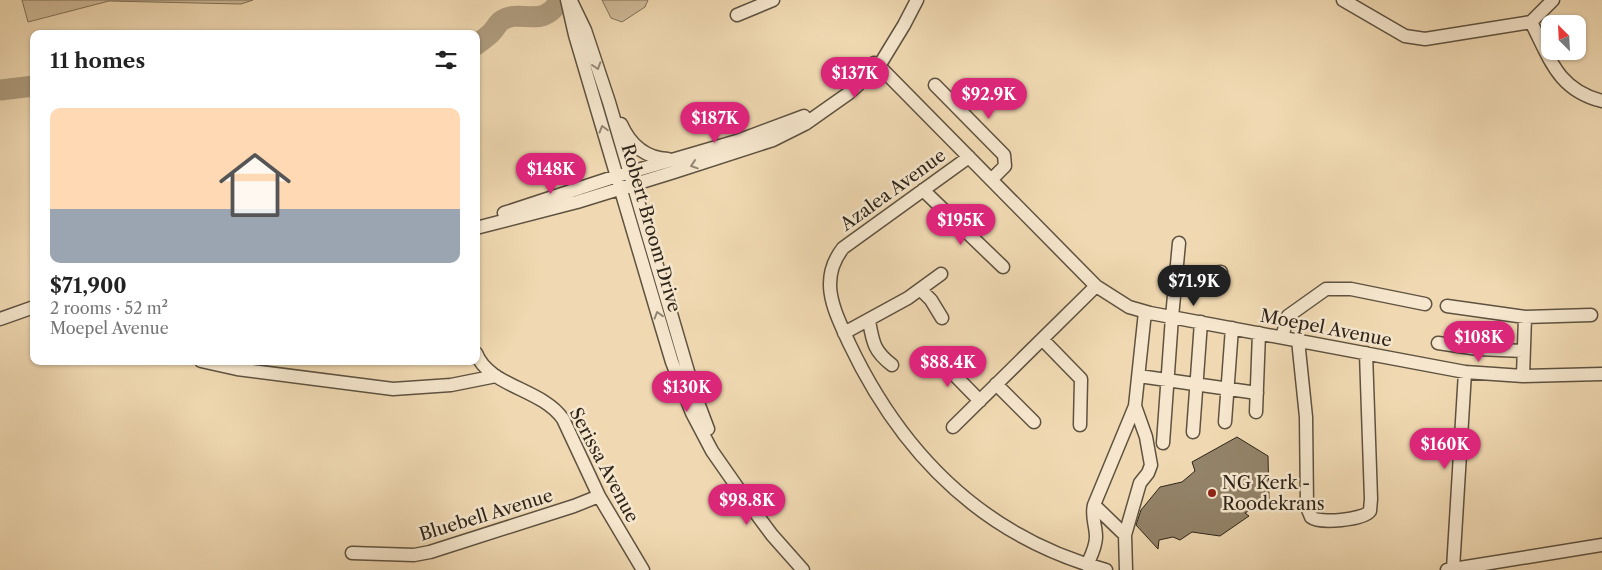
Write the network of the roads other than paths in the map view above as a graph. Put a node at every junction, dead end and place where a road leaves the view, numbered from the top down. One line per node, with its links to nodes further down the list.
1 (569, 0): 11 (street, Robert Broom Drive, one-way to 11); 15 (street, Robert Broom Drive, one-way to 1)
2 (773, 0): 6 (street)
3 (916, 0): 8 (street)
4 (1344, 0): 7 (street)
5 (1552, 0): 7 (street)
6 (737, 15)
7 (1531, 22): 10 (street)
8 (880, 61): 12 (street, Moepel Avenue); 13 (street); 15 (street, one-way to 15)
9 (935, 85): 14 (street)
10 (1602, 101)
11 (608, 102): 13 (street); 15 (street, Robert Broom Drive)
12 (969, 157): 14 (street, Moepel Avenue); 16 (street, Azalea Avenue)
13 (674, 159): 15 (street)
14 (992, 179): 24 (street, Moepel Avenue)
15 (624, 181): 17 (street); 18 (street); 76 (street, Robert Broom Drive)
16 (923, 190): 20 (street); 38 (street, Azalea Avenue)
17 (480, 221)
18 (480, 227)
19 (1179, 244): 23 (street)
20 (1003, 267)
21 (1221, 272): 23 (street)
22 (941, 274): 25 (street)
23 (1176, 278): 31 (street)
24 (1096, 286): 29 (street, Moepel Avenue); 41 (street)
25 (921, 290): 33 (street); 35 (street)
26 (1425, 304): 40 (street)
27 (1447, 306): 32 (street)
28 (30, 308): 34 (street)
29 (1145, 312): 31 (street, Moepel Avenue); 53 (street)
30 (1591, 315): 32 (street)
31 (1172, 317): 36 (street, Moepel Avenue); 55 (street)
32 (1525, 317): 44 (street)
33 (942, 318)
34 (0, 319)
35 (869, 321): 38 (street); 49 (street)
36 (1201, 322): 37 (street, Moepel Avenue); 57 (street)
37 (1232, 328): 39 (street, Moepel Avenue); 58 (street)
38 (844, 333): 74 (street, Azalea Avenue)
39 (1259, 333): 40 (street, Moepel Avenue); 59 (street)
40 (1282, 337): 42 (street, Moepel Avenue)
41 (1042, 339): 56 (street); 65 (street)
42 (1298, 340): 45 (street, Moepel Avenue); 45 (street)
43 (1438, 343): 44 (street)
44 (1523, 351): 54 (street)
45 (1366, 353): 50 (street, Moepel Avenue)
46 (936, 356): 60 (street)
47 (480, 359): 52 (street, Serissa Avenue)
48 (222, 365): 52 (street)
49 (892, 365)
50 (1464, 372): 54 (street, Moepel Avenue); 79 (street)
51 (1602, 374): 54 (street, Moepel Avenue)
52 (496, 376): 69 (street, Serissa Avenue)
53 (1139, 376): 55 (street); 61 (street)
54 (1523, 376)
55 (1167, 380): 57 (street); 68 (street)
56 (996, 384): 60 (street); 63 (street)
57 (1196, 384): 58 (street); 67 (street)
58 (1227, 389): 59 (street); 64 (street)
59 (1257, 393): 62 (street)
60 (980, 400): 66 (street)
61 (1135, 406): 70 (street); 71 (street)
62 (1256, 412)
63 (1034, 422)
64 (1225, 422)
65 (1080, 425)
66 (953, 427)
67 (1193, 432)
68 (1163, 443)
69 (599, 496): 73 (street, Bluebell Avenue); 75 (street, Serissa Avenue)
70 (1094, 504): 71 (street); 74 (street)
71 (1125, 535): 78 (street)
72 (1602, 545): 79 (street)
73 (352, 553)
74 (1087, 565): 77 (street, Azalea Avenue)
75 (643, 570)
76 (803, 570)
77 (1106, 570)
78 (1126, 570)
79 (1450, 570)

